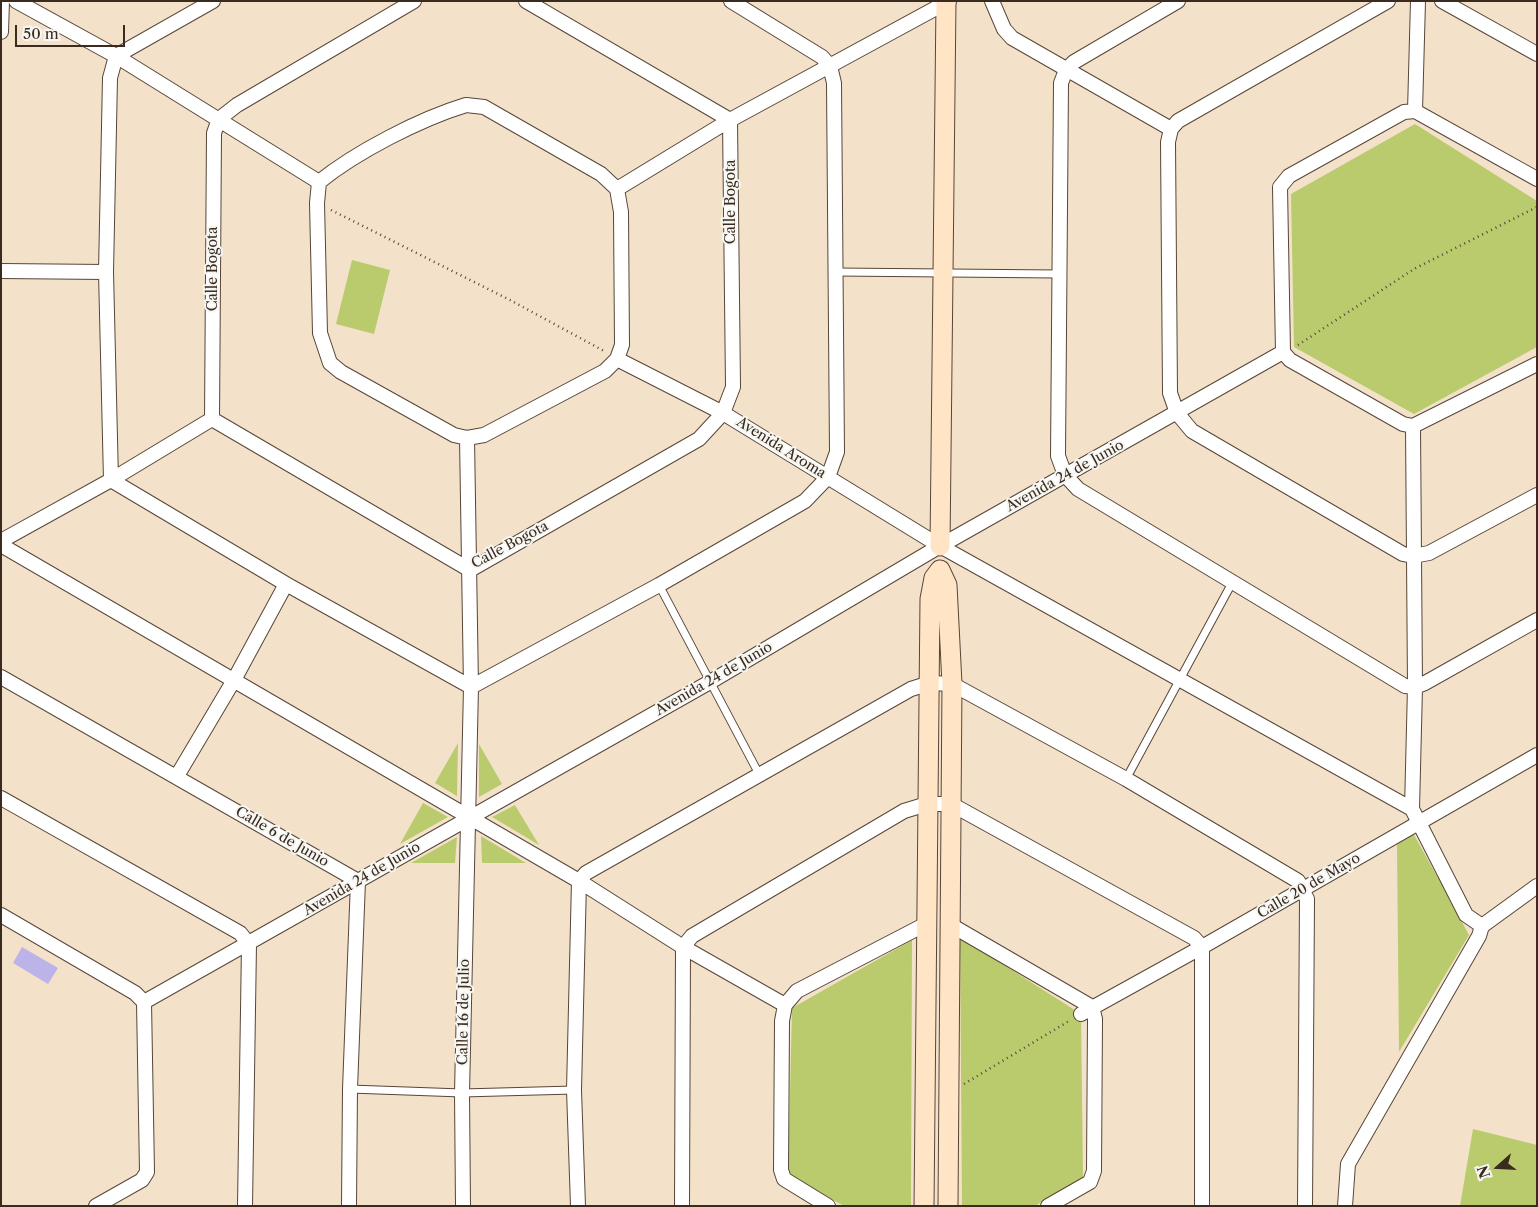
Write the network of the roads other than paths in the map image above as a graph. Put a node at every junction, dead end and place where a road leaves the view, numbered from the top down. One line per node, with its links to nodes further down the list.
1 (2, 1): 13 (street)
2 (16, 1): 16 (street)
3 (212, 1): 16 (street)
4 (414, 1): 20 (street)
5 (526, 1): 21 (street)
6 (731, 1): 17 (street)
7 (992, 1): 18 (street)
8 (1178, 1): 18 (street)
9 (1388, 1): 22 (street)
10 (1418, 1): 19 (street)
11 (1442, 1): 15 (street)
12 (942, 3): 17 (street); 29 (street)
13 (2, 8): 14 (street)
14 (1, 32)
15 (1537, 54)
16 (116, 56): 20 (street); 27 (street)
17 (830, 66): 21 (street); 28 (street)
18 (1066, 70): 22 (street); 30 (street)
19 (1415, 111): 23 (street); 31 (street)
20 (220, 119): 24 (street); 36 (street, Calle Bogota)
21 (730, 120): 25 (street); 34 (street, Calle Bogota)
22 (1171, 129): 35 (street)
23 (1537, 179)
24 (319, 182): 25 (street); 38 (street)
25 (617, 189): 32 (street)
26 (1, 270): 27 (street)
27 (106, 272): 41 (street)
28 (836, 272): 29 (lane); 40 (street)
29 (943, 272): 30 (lane); 45 (street)
30 (1058, 274): 39 (street)
31 (1283, 352): 35 (street, Avenida 24 de Junio); 37 (street)
32 (617, 359): 34 (street, Avenida Aroma); 38 (street)
33 (1537, 364): 37 (street)
34 (723, 413): 40 (street, Avenida Aroma); 47 (street, Calle Bogota)
35 (1177, 413): 39 (street, Avenida 24 de Junio); 46 (street)
36 (212, 419): 41 (street); 47 (street, Calle Bogota)
37 (1414, 426): 46 (street)
38 (467, 438): 47 (street, Calle 16 de Julio)
39 (1065, 475): 45 (street, Avenida 24 de Junio); 49 (street)
40 (828, 477): 45 (street, Avenida Aroma); 51 (street)
41 (112, 480): 43 (street); 50 (street)
42 (1537, 494): 46 (street)
43 (1, 541)
44 (1, 545): 54 (street)
45 (940, 546): 48 (street); 55 (street, Avenida Aroma); 56 (street, Avenida 24 de Junio)
46 (1413, 556): 59 (street)
47 (470, 570): 60 (street, Calle 16 de Julio)
48 (940, 570): 57 (street); 58 (street)
49 (1232, 583): 55 (lane); 59 (street)
50 (286, 584): 54 (street); 60 (street)
51 (659, 585): 56 (lane); 60 (street)
52 (1537, 620): 59 (street)
53 (1, 676): 63 (street, Calle 6 de Junio)
54 (234, 680): 63 (street); 69 (street)
55 (1179, 681): 64 (lane); 68 (street, Avenida Aroma)
56 (710, 682): 62 (lane); 69 (street, Avenida 24 de Junio)
57 (930, 683): 58 (street); 62 (street); 66 (street)
58 (952, 684): 64 (street); 67 (street)
59 (1415, 687): 68 (street)
60 (471, 688): 69 (street, Calle 16 de Julio)
61 (1537, 756): 70 (street, Calle 20 de Mayo)
62 (759, 774): 72 (street)
63 (177, 776): 71 (street, Calle 6 de Junio)
64 (1126, 778): 74 (street)
65 (1, 798): 79 (street)
66 (927, 804): 67 (street); 76 (street); 80 (street)
67 (951, 804): 77 (street); 81 (street)
68 (1412, 809): 70 (street)
69 (467, 818): 71 (street, Avenida 24 de Junio); 72 (street); 87 (street, Calle 16 de Julio)
70 (1418, 824): 74 (street, Calle 20 de Mayo); 78 (street)
71 (358, 881): 79 (street, Avenida 24 de Junio); 85 (street)
72 (579, 881): 80 (street); 86 (street)
73 (1537, 886): 78 (street)
74 (1303, 889): 81 (street, Calle 20 de Mayo); 99 (street)
75 (1, 915): 82 (street)
76 (926, 924): 83 (street); 95 (street)
77 (949, 924): 84 (street); 96 (street)
78 (1482, 926): 100 (street)
79 (248, 944): 82 (street, Avenida 24 de Junio); 89 (street)
80 (682, 947): 83 (street); 93 (street)
81 (1202, 948): 84 (street, Calle 20 de Mayo); 98 (street)
82 (144, 1002): 88 (street)
83 (785, 1005): 94 (street)
84 (1086, 1010): 97 (street)
85 (350, 1089): 87 (lane); 90 (street)
86 (574, 1090): 87 (lane); 92 (street)
87 (462, 1093): 91 (street, Calle 16 de Julio)
88 (96, 1206)
89 (245, 1206)
90 (349, 1206)
91 (463, 1206)
92 (578, 1206)
93 (682, 1206)
94 (828, 1206)
95 (924, 1206)
96 (948, 1206)
97 (1048, 1206)
98 (1202, 1206)
99 (1305, 1206)
100 (1344, 1206)

